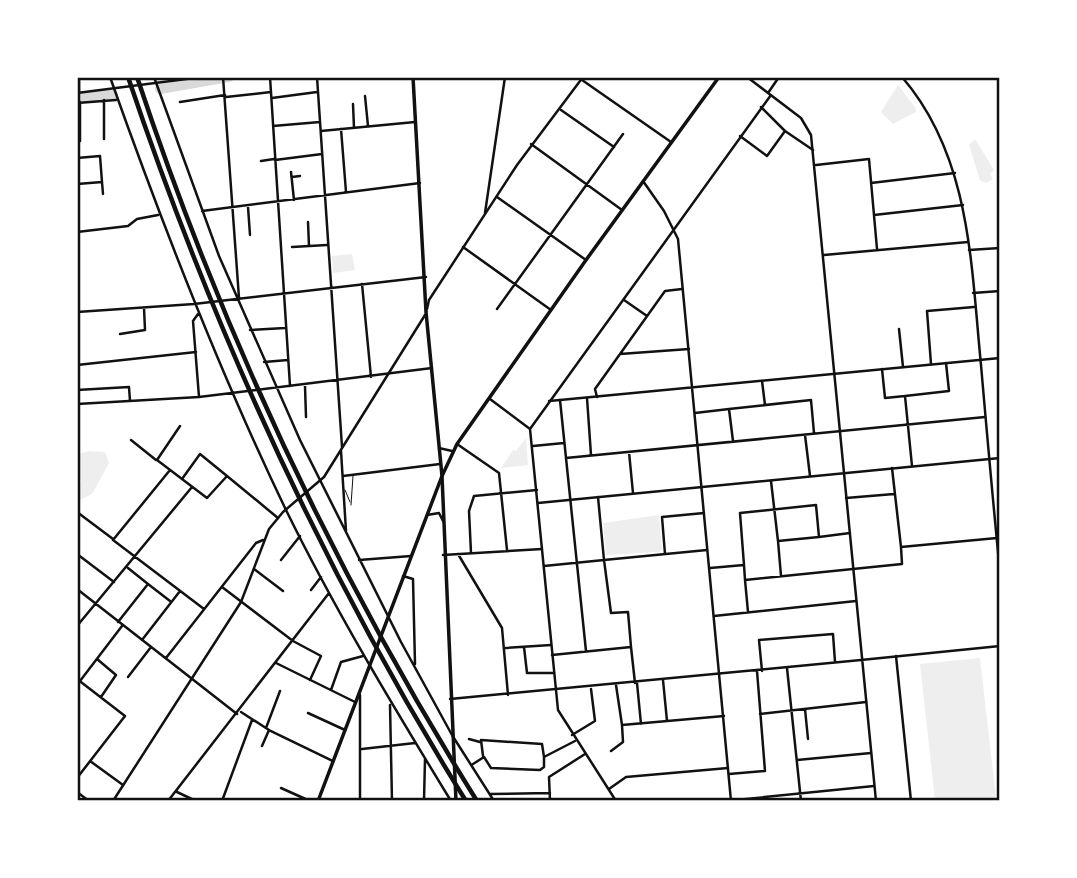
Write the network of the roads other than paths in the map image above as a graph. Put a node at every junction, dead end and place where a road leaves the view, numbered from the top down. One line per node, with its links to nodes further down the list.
1 (79, 77): 18 (street)
2 (110, 77): 21 (street)
3 (128, 77): 353 (highway)
4 (137, 77): 354 (highway)
5 (154, 77): 17 (street)
6 (202, 77): 17 (street)
7 (223, 77): 23 (street)
8 (270, 77): 19 (street)
9 (317, 77): 20 (street)
10 (413, 77): 32 (main road)
11 (505, 77): 72 (street)
12 (719, 77): 44 (main road)
13 (747, 77): 22 (street)
14 (779, 77): 22 (street)
15 (902, 77): 53 (street)
16 (582, 78): 31 (street); 44 (street)
17 (156, 85): 21 (street); 71 (street)
18 (78, 92): 21 (street)
19 (271, 92): 23 (street); 25 (street)
20 (318, 92): 25 (street); 33 (street)
21 (116, 93): 26 (street); 73 (street)
22 (770, 94): 30 (street); 47 (street)
23 (225, 96): 28 (street); 69 (street)
24 (365, 96): 35 (street)
25 (272, 99): 34 (street)
26 (104, 100): 27 (street); 42 (street)
27 (78, 102): 43 (street)
28 (180, 102)
29 (353, 104): 36 (street)
30 (761, 107): 39 (street); 41 (street)
31 (561, 110): 45 (street); 46 (street)
32 (416, 121): 35 (street); 57 (main road)
33 (320, 122): 34 (street); 38 (street)
34 (273, 126): 50 (street)
35 (368, 126): 36 (street)
36 (354, 128): 37 (street)
37 (341, 129): 38 (street); 61 (street)
38 (321, 131): 48 (street)
39 (785, 131): 41 (street); 47 (street)
40 (623, 134): 46 (street)
41 (740, 136): 76 (street)
42 (104, 139)
43 (80, 141)
44 (671, 142): 56 (main road)
45 (531, 144): 60 (street); 64 (street)
46 (614, 147): 60 (street)
47 (813, 150): 52 (street)
48 (322, 154): 50 (street); 63 (street)
49 (77, 158): 55 (street)
50 (274, 159): 51 (street); 66 (street)
51 (261, 161)
52 (816, 165): 58 (street); 88 (street)
53 (955, 173): 58 (street); 67 (street)
54 (300, 176): 65 (street)
55 (102, 181): 59 (street); 62 (street)
56 (643, 181): 70 (main road); 76 (street)
57 (420, 183): 61 (street); 90 (main road)
58 (871, 183): 74 (street)
59 (77, 184)
60 (587, 184): 70 (street); 78 (street)
61 (346, 192): 63 (street)
62 (103, 194)
63 (324, 196): 65 (street); 81 (street)
64 (496, 196): 72 (street); 78 (street)
65 (294, 200): 66 (street)
66 (278, 202): 68 (street); 97 (street)
67 (963, 205): 74 (street); 80 (street)
68 (247, 206): 69 (street); 79 (street)
69 (232, 207): 71 (street); 98 (street)
70 (622, 210): 89 (main road)
71 (202, 211): 98 (street)
72 (485, 214): 84 (street)
73 (158, 215): 77 (street); 100 (street)
74 (874, 215): 86 (street)
75 (308, 222): 82 (street)
76 (674, 228): 94 (street); 99 (street)
77 (77, 232)
78 (550, 234): 89 (street); 92 (street)
79 (250, 235)
80 (968, 242): 86 (street); 87 (street)
81 (328, 245): 82 (street); 93 (street)
82 (309, 246): 83 (street)
83 (292, 247)
84 (463, 247): 92 (street); 106 (street)
85 (1000, 248): 87 (street)
86 (877, 249): 88 (street)
87 (969, 250): 96 (street)
88 (824, 255): 126 (street)
89 (586, 260): 104 (main road)
90 (426, 277): 91 (street); 106 (main road)
91 (362, 284): 93 (street); 128 (street)
92 (514, 284): 103 (street); 104 (street)
93 (331, 288): 97 (street); 129 (street)
94 (682, 289): 108 (street); 113 (street)
95 (1000, 290): 96 (street)
96 (973, 293): 101 (street)
97 (284, 294): 98 (street); 109 (street)
98 (238, 298): 100 (street); 111 (street)
99 (622, 299): 108 (street); 143 (street)
100 (196, 304): 102 (street); 107 (street)
101 (974, 307): 117 (street); 121 (street)
102 (144, 308): 105 (street); 112 (street)
103 (497, 309)
104 (551, 310): 140 (main road)
105 (77, 312)
106 (426, 312): 124 (main road); 127 (street)
107 (198, 314): 114 (street); 136 (street)
108 (647, 316): 115 (street)
109 (286, 328): 111 (street); 118 (street)
110 (899, 329): 123 (street)
111 (250, 330): 119 (street)
112 (120, 334)
113 (688, 349): 115 (street); 133 (street)
114 (195, 352): 122 (street); 138 (street)
115 (620, 354): 139 (street)
116 (1000, 358): 117 (street)
117 (980, 359): 120 (street); 150 (street)
118 (288, 360): 119 (street); 132 (street)
119 (264, 362): 134 (street)
120 (946, 363): 121 (street); 137 (street)
121 (931, 364): 123 (street)
122 (77, 365)
123 (903, 367): 125 (street)
124 (432, 368): 127 (street); 164 (main road)
125 (882, 369): 126 (street); 137 (street)
126 (835, 373): 130 (street); 154 (street)
127 (390, 374): 128 (street); 163 (street)
128 (371, 377): 129 (street)
129 (338, 380): 131 (street); 163 (street)
130 (762, 381): 133 (street); 146 (street)
131 (305, 384): 132 (street); 149 (street)
132 (290, 386): 134 (street)
133 (693, 387): 139 (street); 148 (street)
134 (274, 388): 136 (street); 184 (street)
135 (77, 390): 144 (street)
136 (235, 393): 138 (street); 196 (street)
137 (905, 396): 151 (street)
138 (199, 397): 144 (street)
139 (597, 397): 141 (street)
140 (489, 398): 153 (street); 160 (main road)
141 (586, 398): 142 (street); 167 (street)
142 (560, 400): 143 (street); 159 (street)
143 (549, 401): 153 (street)
144 (130, 402): 145 (street)
145 (77, 404)
146 (765, 405): 147 (street); 155 (street)
147 (729, 409): 148 (street); 158 (street)
148 (695, 413): 161 (street)
149 (306, 417)
150 (985, 417): 151 (street); 170 (street)
151 (908, 424): 154 (street); 173 (street)
152 (180, 426): 171 (street)
153 (530, 429): 162 (street)
154 (840, 430): 155 (street); 176 (street)
155 (814, 433): 156 (street)
156 (805, 435): 158 (street); 181 (street)
157 (131, 440): 171 (street)
158 (733, 441): 161 (street)
159 (564, 443): 162 (street); 168 (street)
160 (457, 444): 165 (main road); 190 (street)
161 (698, 444): 166 (street); 185 (street)
162 (533, 446): 188 (street)
163 (342, 448): 178 (street); 184 (street)
164 (439, 448): 165 (street); 172 (main road)
165 (454, 451): 180 (main road)
166 (629, 452): 167 (street); 189 (street)
167 (592, 455): 168 (street)
168 (566, 458): 194 (street)
169 (1000, 458): 170 (street)
170 (990, 459): 173 (street); 207 (street)
171 (157, 460): 175 (street)
172 (440, 464): 177 (street); 180 (main road)
173 (912, 466): 174 (street)
174 (892, 468): 176 (street); 191 (street)
175 (170, 470): 182 (street); 208 (street)
176 (844, 473): 181 (street); 193 (street)
177 (355, 474): 178 (street); 187 (lane)
178 (343, 475): 187 (street)
179 (227, 476): 182 (street); 186 (street); 201 (street)
180 (442, 476): 200 (main road); 202 (main road)
181 (810, 476): 183 (street)
182 (182, 479): 186 (street)
183 (771, 480): 185 (street); 197 (street)
184 (318, 481): 196 (street); 204 (street)
185 (702, 486): 189 (street); 199 (street)
186 (192, 487): 221 (street)
187 (344, 488): 204 (street)
188 (537, 490): 190 (street); 195 (street)
189 (633, 493): 192 (street)
190 (502, 494): 214 (street); 215 (street)
191 (894, 494): 193 (street); 211 (street)
192 (598, 497): 194 (street); 224 (street)
193 (846, 498): 203 (street)
194 (570, 500): 195 (street); 225 (street)
195 (538, 503): 212 (street)
196 (286, 509): 201 (street); 205 (street)
197 (774, 509): 206 (street); 210 (street); 226 (street)
198 (77, 512): 208 (street)
199 (704, 513): 213 (street); 218 (street)
200 (427, 516): 202 (street); 220 (main road)
201 (278, 518): 209 (street)
202 (443, 521): 219 (main road)
203 (850, 533): 206 (street); 230 (street)
204 (346, 535): 223 (street)
205 (300, 536): 222 (street); 235 (street)
206 (819, 537): 210 (street)
207 (996, 538): 211 (street); 232 (street)
208 (113, 540): 221 (street)
209 (263, 540): 231 (street); 239 (street)
210 (778, 541): 234 (street)
211 (901, 547): 230 (street)
212 (542, 549): 214 (street); 227 (street)
213 (707, 550): 218 (street); 229 (street)
214 (507, 551): 215 (street)
215 (471, 553): 217 (street)
216 (77, 554): 237 (street)
217 (458, 554): 219 (street); 263 (street)
218 (665, 554): 224 (street)
219 (443, 555): 294 (main road)
220 (411, 556): 223 (street); 233 (main road)
221 (136, 558): 228 (street); 242 (street)
222 (281, 560)
223 (359, 560): 251 (street)
224 (604, 560): 225 (street); 262 (street)
225 (576, 563): 227 (street); 264 (street)
226 (744, 565): 229 (street); 236 (street)
227 (544, 566): 258 (street)
228 (127, 567): 237 (street); 238 (street)
229 (710, 568): 252 (street)
230 (852, 568): 234 (street); 245 (street)
231 (254, 569): 243 (street); 247 (street)
232 (1000, 572)
233 (403, 576): 251 (main road); 274 (street)
234 (781, 576): 236 (street)
235 (321, 577): 241 (street); 244 (street)
236 (746, 580): 250 (street)
237 (114, 582): 248 (street)
238 (148, 584): 246 (street); 253 (street)
239 (222, 586): 247 (street); 249 (street)
240 (77, 589): 248 (street)
241 (311, 590)
242 (180, 591): 246 (street); 249 (street)
243 (283, 591)
244 (329, 593): 257 (street); 266 (street)
245 (856, 601): 250 (street); 270 (street)
246 (171, 602): 256 (street)
247 (241, 602): 257 (street); 281 (street)
248 (96, 604): 253 (street); 255 (street)
249 (204, 609): 269 (street)
250 (748, 612): 252 (street)
251 (388, 616): 273 (main road); 274 (street)
252 (714, 616): 279 (street)
253 (118, 622): 254 (street)
254 (123, 625): 256 (street); 268 (street)
255 (77, 626)
256 (142, 640): 260 (street)
257 (293, 641): 271 (street); 283 (street)
258 (551, 645): 261 (street); 265 (street)
259 (1000, 646): 267 (street)
260 (151, 647): 269 (street); 280 (street)
261 (524, 647): 263 (street); 278 (street)
262 (631, 647): 264 (street); 285 (street)
263 (504, 649): 292 (street)
264 (586, 651): 265 (street)
265 (552, 655): 278 (street)
266 (363, 656): 273 (street); 288 (street)
267 (896, 656): 270 (street); 361 (street)
268 (97, 659): 282 (street); 293 (street)
269 (166, 659): 281 (street)
270 (861, 660): 272 (street); 297 (street)
271 (276, 663): 283 (street); 300 (street)
272 (835, 663): 275 (street); 277 (street)
273 (369, 667): 291 (main road); 296 (street)
274 (415, 668): 310 (street)
275 (787, 668): 277 (street); 299 (street)
276 (757, 671): 277 (street); 279 (street); 302 (street)
277 (762, 671)
278 (554, 673): 290 (street)
279 (719, 674): 284 (street); 303 (street)
280 (128, 677)
281 (192, 679): 300 (street); 333 (street)
282 (78, 680): 293 (street)
283 (310, 680): 288 (street)
284 (663, 680): 285 (street); 305 (street)
285 (636, 683): 286 (street); 306 (street)
286 (616, 685): 287 (street); 307 (street)
287 (591, 687): 290 (street); 311 (street)
288 (331, 690): 295 (street)
289 (281, 691): 308 (street)
290 (556, 691): 292 (street); 311 (street)
291 (359, 692): 295 (main road); 319 (street)
292 (508, 695): 294 (street)
293 (100, 697): 327 (street)
294 (450, 699): 310 (main road)
295 (355, 702): 309 (main road)
296 (389, 702): 315 (street); 318 (street)
297 (866, 702): 298 (street); 321 (street)
298 (805, 709): 299 (street); 313 (street)
299 (792, 711): 302 (street); 326 (street)
300 (238, 713): 304 (street); 338 (street)
301 (308, 713): 309 (street)
302 (760, 714): 331 (street)
303 (723, 716): 305 (street); 330 (street)
304 (252, 720): 308 (street); 346 (street)
305 (667, 721): 306 (street)
306 (641, 724): 307 (street)
307 (622, 725): 320 (street)
308 (267, 729): 317 (street); 328 (street)
309 (345, 730): 328 (main road)
310 (452, 735): 329 (street); 352 (main road)
311 (572, 735): 314 (street)
312 (469, 739): 316 (street)
313 (808, 739)
314 (575, 740): 322 (street); 324 (street)
315 (415, 743): 318 (street); 325 (street)
316 (480, 743): 323 (street); 324 (street)
317 (262, 746)
318 (393, 746): 319 (street); 350 (street)
319 (361, 749): 349 (street)
320 (611, 751)
321 (871, 753): 326 (street); 334 (street)
322 (585, 754): 336 (street); 339 (street)
323 (484, 757): 324 (street); 329 (street)
324 (544, 757)
325 (425, 759): 351 (street); 352 (street)
326 (797, 760): 340 (street)
327 (90, 761): 332 (street); 333 (street)
328 (333, 761): 348 (main road)
329 (472, 765): 341 (street)
330 (728, 768): 331 (street); 336 (street)
331 (729, 774): 358 (street)
332 (77, 778)
333 (123, 785): 343 (street)
334 (874, 786): 340 (street); 360 (street)
335 (281, 788): 347 (street)
336 (609, 789): 357 (street)
337 (77, 792): 342 (street)
338 (176, 792): 344 (street); 345 (street)
339 (550, 793): 341 (street); 356 (street)
340 (800, 793): 358 (street); 359 (street)
341 (490, 794): 355 (street)
342 (89, 801)
343 (113, 801)
344 (169, 801)
345 (196, 801)
346 (222, 801)
347 (310, 801)
348 (318, 801)
349 (360, 801)
350 (392, 801)
351 (424, 801)
352 (454, 801)
353 (466, 801)
354 (477, 801)
355 (494, 801)
356 (550, 801)
357 (616, 801)
358 (729, 801)
359 (801, 801)
360 (876, 801)
361 (911, 801)

